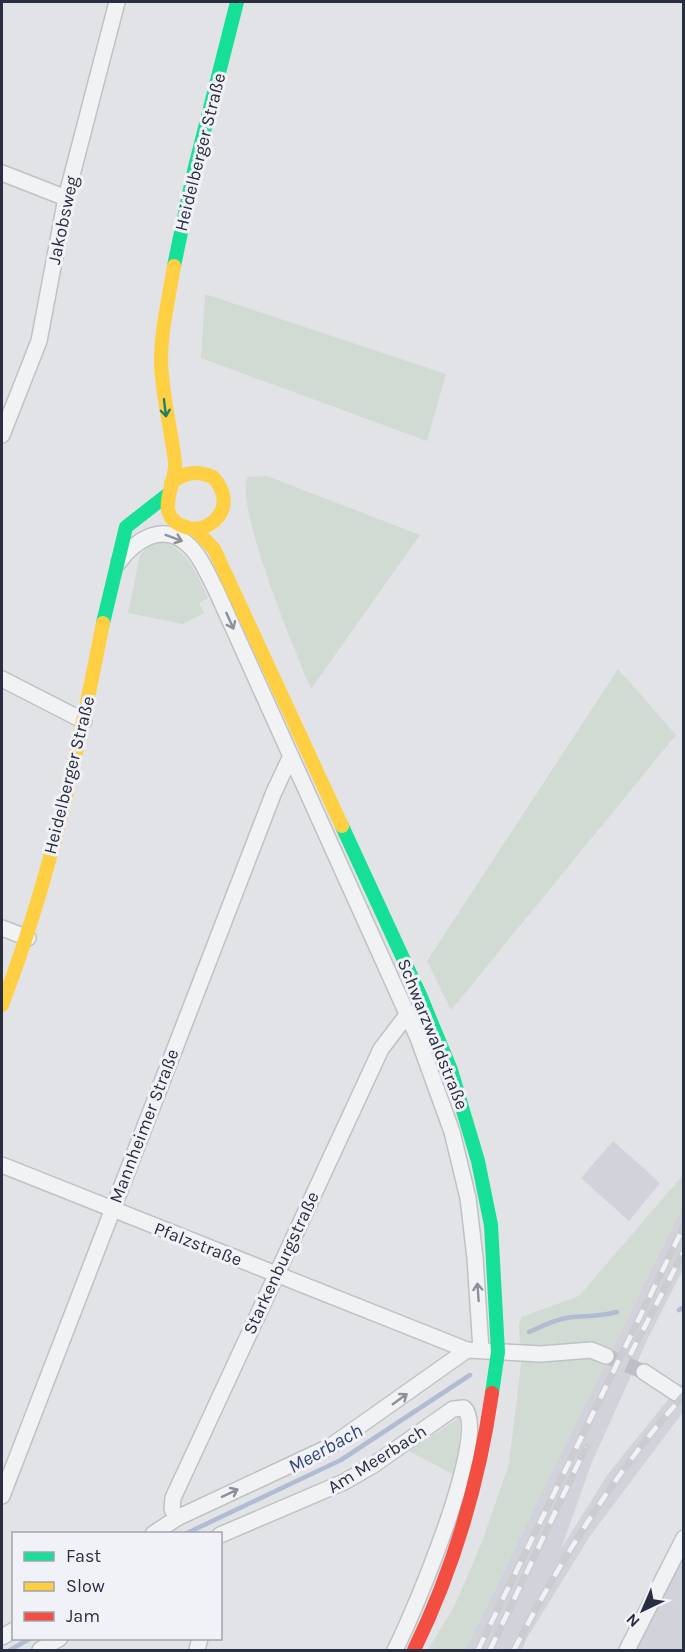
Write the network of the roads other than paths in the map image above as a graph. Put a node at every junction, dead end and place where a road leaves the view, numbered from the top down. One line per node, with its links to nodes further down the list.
1 (117, 2): 4 (street, Jakobsweg)
2 (237, 2): 5 (main road, Heidelberger Straße)
3 (2, 173): 4 (street)
4 (66, 198): 6 (street, Jakobsweg)
5 (168, 304): 7 (main road, Heidelberger Straße); 8 (main road, Heidelberger Straße, one-way to 8)
6 (2, 435)
7 (196, 471): 8 (main road, Heidelberger Straße); 10 (main road)
8 (169, 489): 9 (main road, Heidelberger Straße); 12 (main road, Heidelberger Straße)
9 (178, 523): 11 (main road); 12 (main road)
10 (212, 523): 11 (main road); 13 (main road, Schwarzwaldstraße)
11 (195, 529): 13 (main road, Schwarzwaldstraße)
12 (121, 542): 14 (main road, Heidelberger Straße)
13 (214, 549): 26 (main road, Schwarzwaldstraße)
14 (114, 568): 16 (main road, Heidelberger Straße); 17 (street, Schwarzwaldstraße, one-way to 17)
15 (2, 680): 16 (street)
16 (84, 721): 19 (main road, Heidelberger Straße)
17 (290, 758): 21 (street, Schwarzwaldstraße); 23 (street, Mannheimer Straße)
18 (2, 928): 19 (street)
19 (28, 939): 20 (main road, Heidelberger Straße)
20 (2, 1005)
21 (407, 1014): 24 (street, Starkenburgstraße); 25 (street, Schwarzwaldstraße, one-way to 21)
22 (2, 1165): 23 (street, Pfalzstraße)
23 (112, 1210): 24 (street, Pfalzstraße); 30 (street, Mannheimer Straße)
24 (275, 1274): 25 (street, Pfalzstraße); 31 (street, Starkenburgstraße)
25 (474, 1350): 26 (street, Pfalzstraße); 31 (street, one-way to 25)
26 (498, 1352): 27 (street, Pfalzstraße); 38 (main road, Schwarzwaldstraße)
27 (606, 1356)
28 (644, 1372): 29 (street)
29 (676, 1393)
30 (2, 1496)
31 (177, 1518): 32 (street)
32 (155, 1532)
33 (222, 1534): 37 (street, Am Meerbach)
34 (684, 1538): 39 (street)
35 (56, 1640): 36 (street)
36 (39, 1650)
37 (395, 1650)
38 (414, 1650)
39 (627, 1650)

